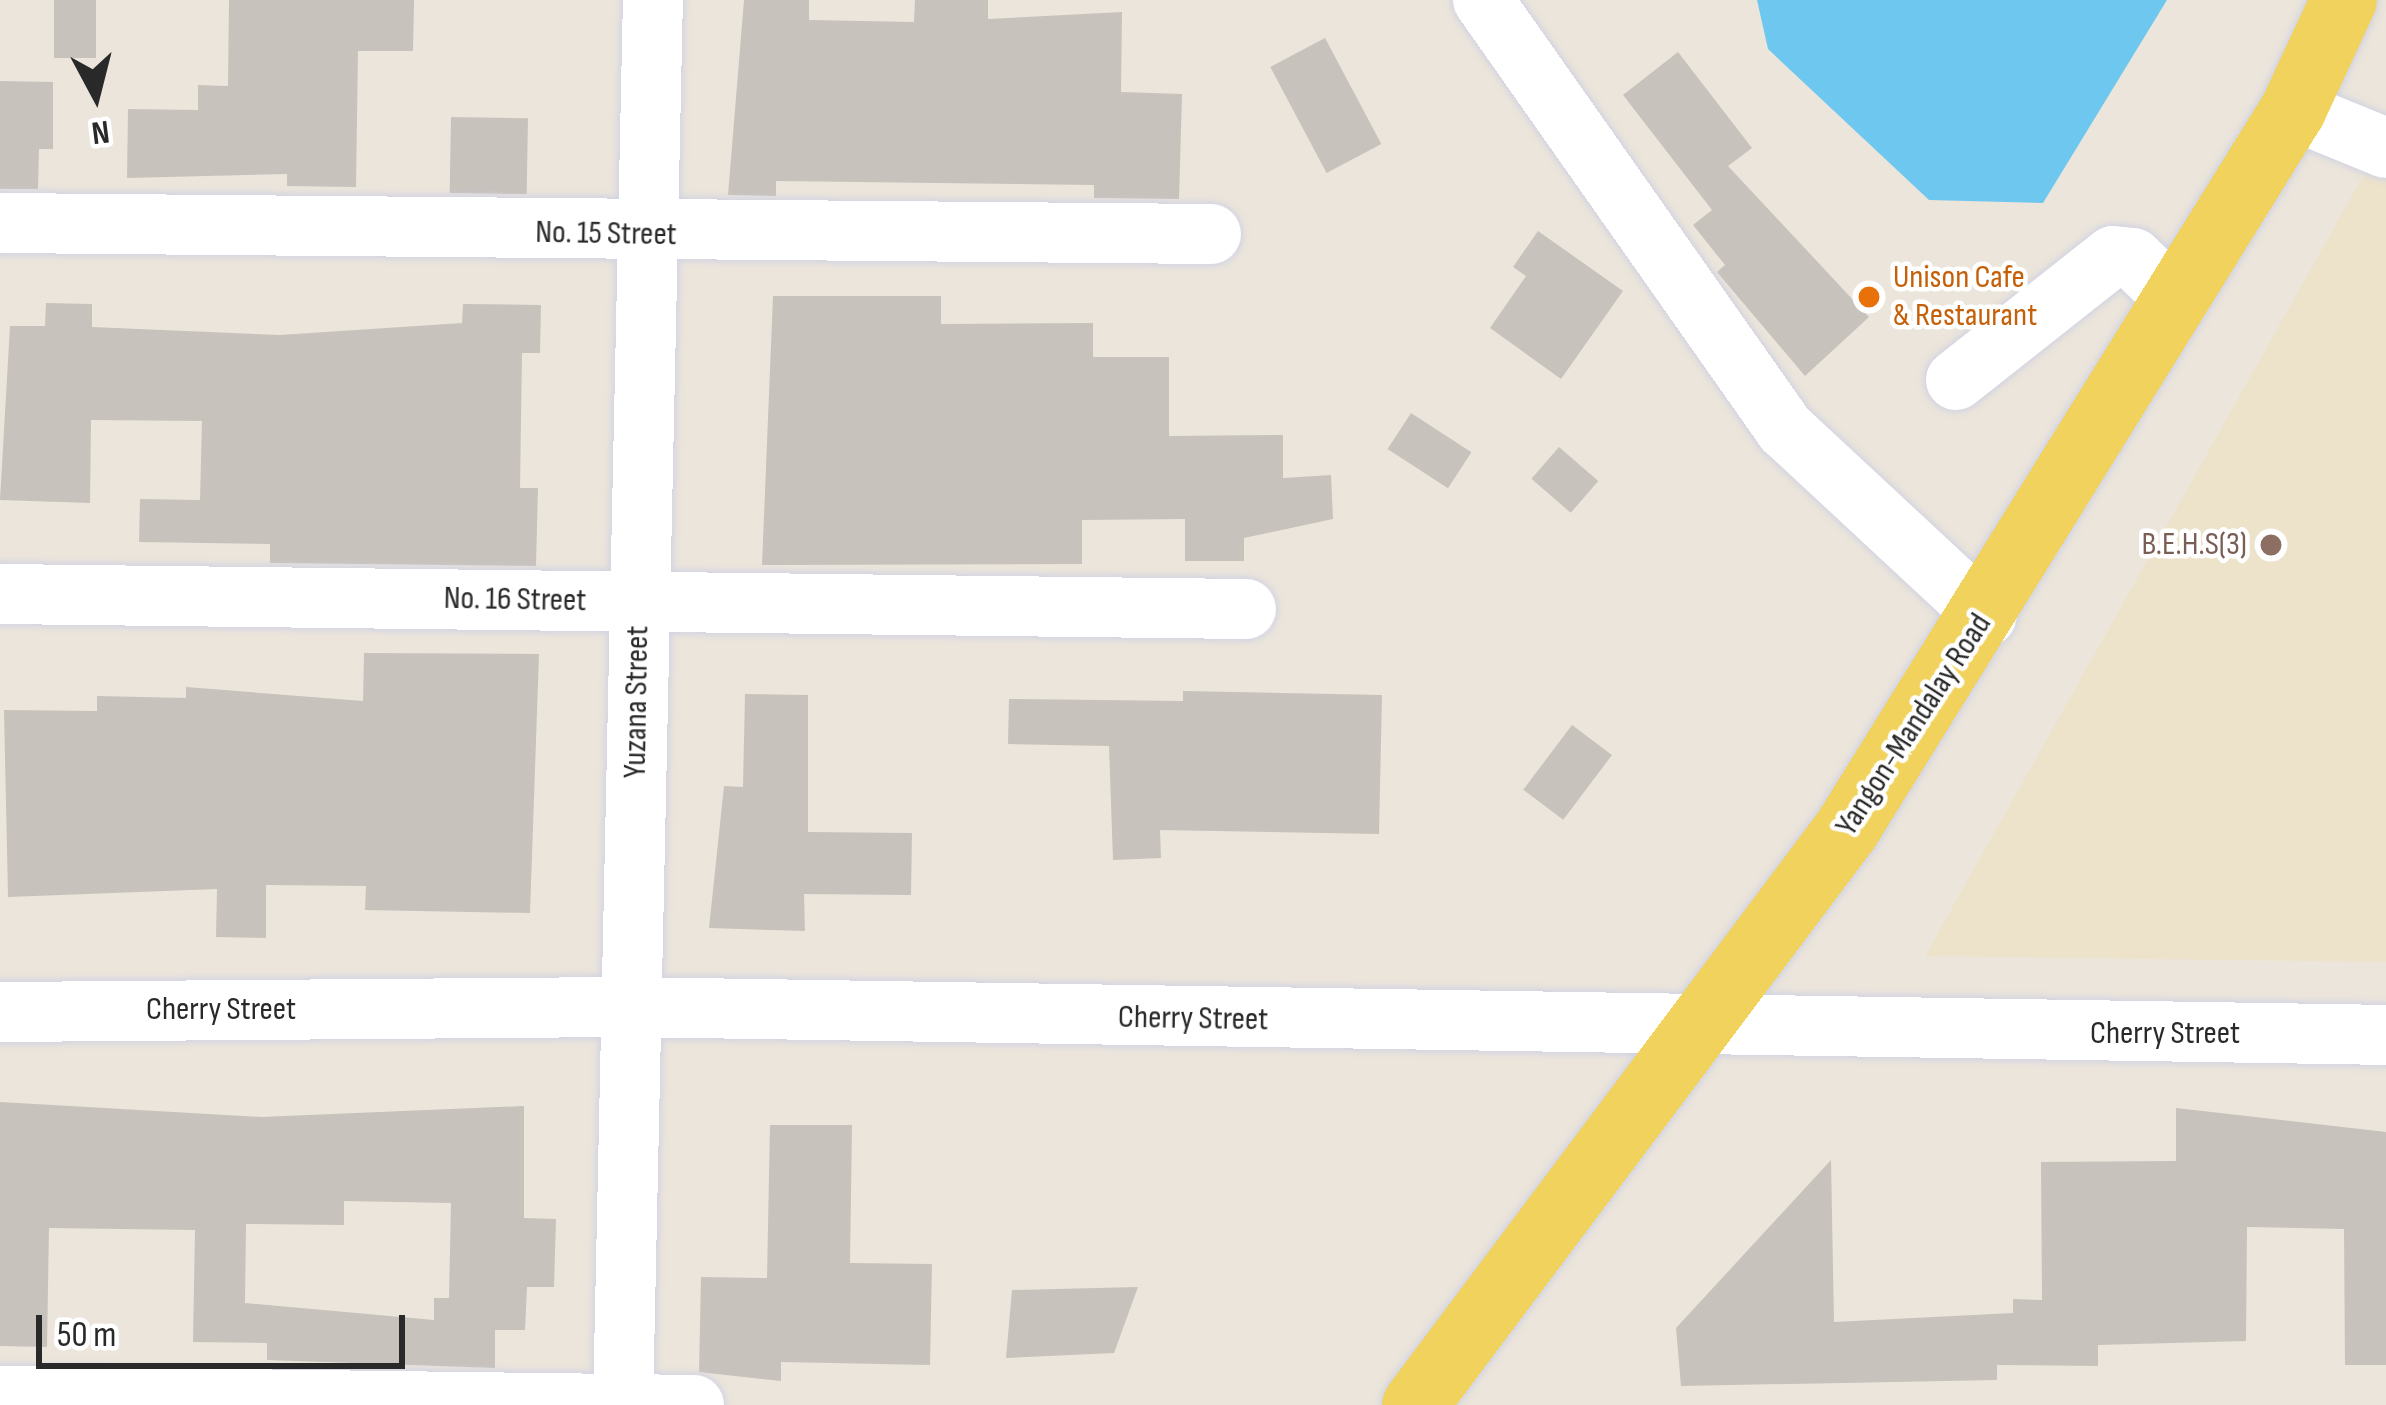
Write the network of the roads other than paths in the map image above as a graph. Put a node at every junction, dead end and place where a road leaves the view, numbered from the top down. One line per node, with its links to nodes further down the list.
1 (653, 0): 8 (street, Yuzana Street)
2 (1483, 0): 14 (street)
3 (2344, 0): 4 (main road, Yangon-Mandalay Road)
4 (2293, 110): 5 (street); 9 (main road, Yangon-Mandalay Road)
5 (2386, 148)
6 (0, 223): 8 (street, No. 15 Street)
7 (1211, 234): 8 (street, No. 15 Street)
8 (644, 236): 12 (street, Yuzana Street)
9 (2177, 301): 10 (street); 14 (main road, Yangon-Mandalay Road)
10 (1956, 380)
11 (0, 595): 12 (street, No. 16 Street)
12 (639, 602): 13 (street, No. 16 Street); 15 (street, Yuzana Street)
13 (1246, 609)
14 (1986, 616): 17 (main road, Yangon-Mandalay Road)
15 (629, 1007): 16 (street, Cherry Street); 17 (street, Cherry Street); 20 (street, Yuzana Street)
16 (0, 1012)
17 (1694, 1029): 18 (street, Cherry Street); 22 (main road, Yangon-Mandalay Road)
18 (2386, 1035)
19 (0, 1396): 20 (street)
20 (623, 1404): 21 (street)
21 (694, 1405)
22 (1415, 1405)

